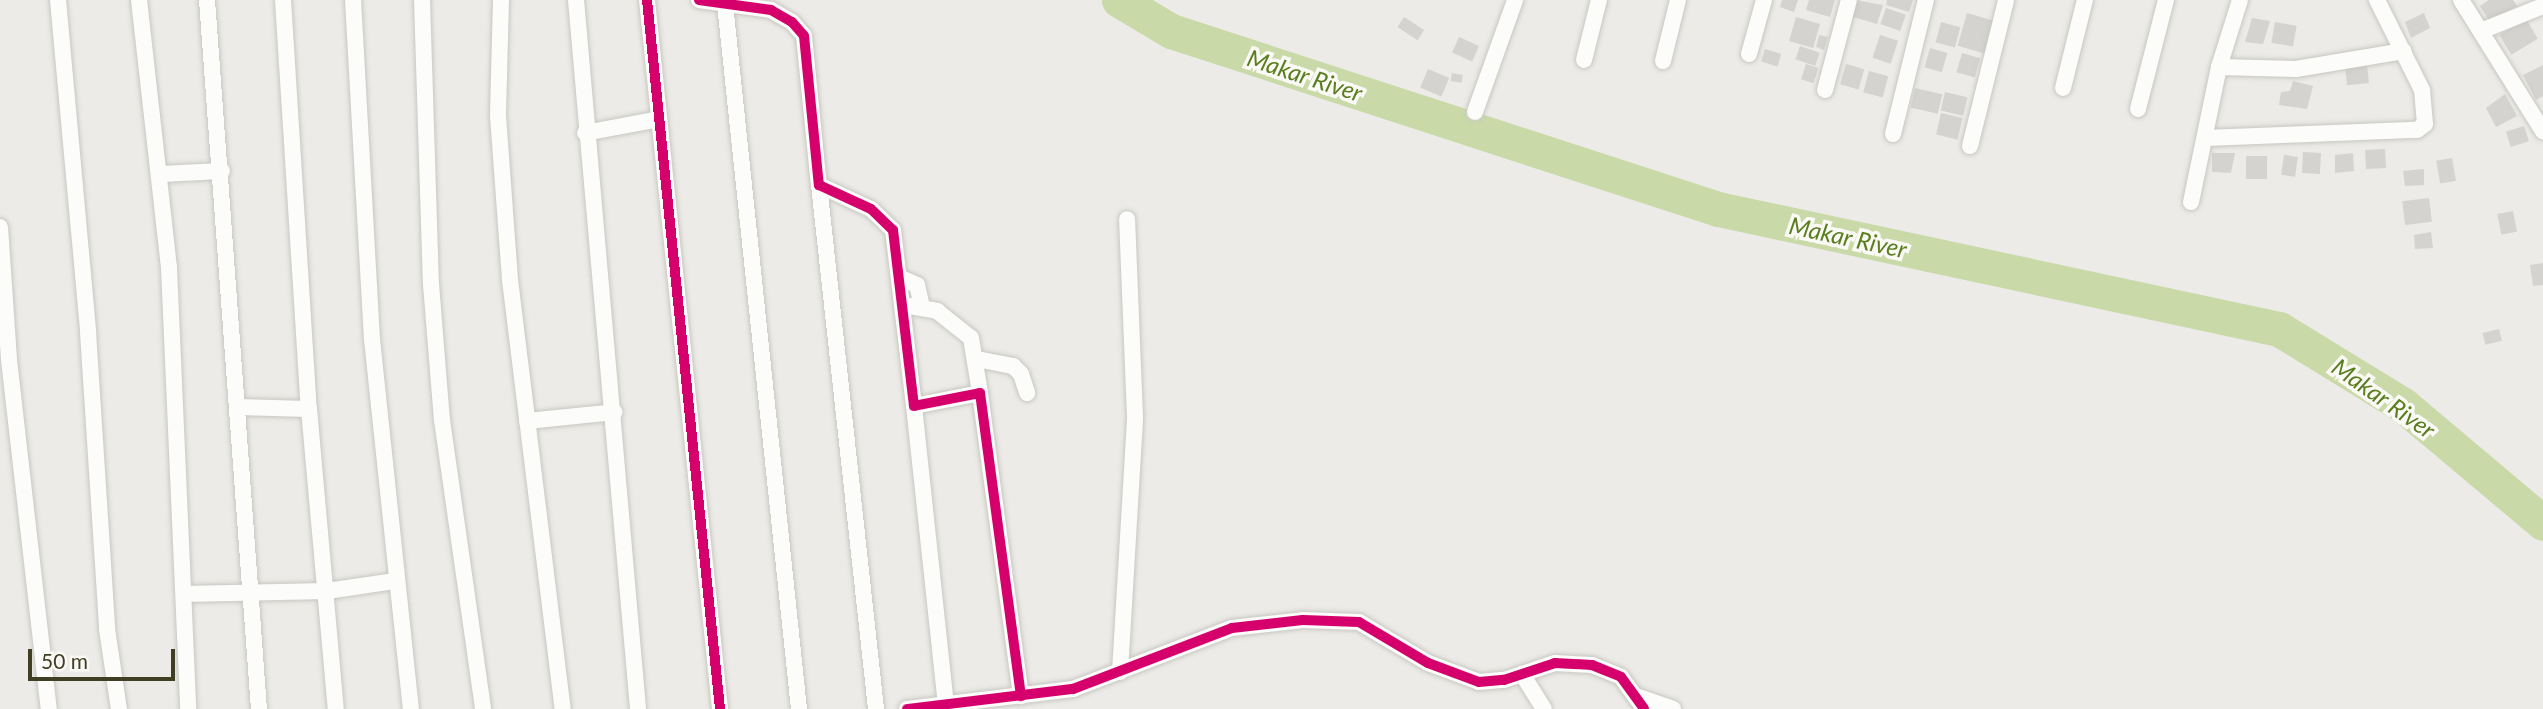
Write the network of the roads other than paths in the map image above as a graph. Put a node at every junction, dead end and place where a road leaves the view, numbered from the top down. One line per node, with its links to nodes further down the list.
1 (58, 0): 68 (street)
2 (139, 0): 42 (street)
3 (208, 0): 41 (street)
4 (283, 0): 55 (street)
5 (353, 0): 58 (street)
6 (422, 0): 73 (street)
7 (501, 0): 57 (street)
8 (576, 0): 37 (street)
9 (647, 0): 35 (street)
10 (699, 0): 23 (street)
11 (1516, 0): 34 (street)
12 (1599, 0): 28 (street)
13 (1678, 0): 29 (street)
14 (1764, 0): 27 (street)
15 (1849, 0): 32 (street)
16 (1926, 0): 38 (street)
17 (2006, 0): 40 (street)
18 (2085, 0): 31 (street)
19 (2166, 0): 33 (street)
20 (2240, 0): 30 (street)
21 (2377, 0): 26 (street)
22 (2461, 0): 25 (street)
23 (725, 4): 43 (street); 77 (street)
24 (2543, 6): 25 (street)
25 (2481, 31): 36 (street)
26 (2404, 51): 30 (street); 39 (street)
27 (1749, 54)
28 (1584, 60)
29 (1663, 61)
30 (2219, 67): 39 (street)
31 (2063, 88)
32 (1825, 90)
33 (2138, 109)
34 (1475, 112)
35 (659, 119): 37 (street); 76 (street)
36 (2543, 131)
37 (585, 133): 56 (street)
38 (1893, 134)
39 (2205, 138): 44 (street)
40 (1969, 146)
41 (222, 171): 42 (street); 54 (street)
42 (160, 174): 61 (street)
43 (819, 185): 47 (street); 78 (street)
44 (2191, 202)
45 (1127, 219): 62 (street)
46 (0, 227): 67 (street)
47 (899, 278): 48 (street); 49 (street)
48 (904, 306): 49 (street); 53 (street)
49 (922, 306): 50 (street)
50 (977, 359): 51 (street); 52 (street)
51 (980, 393): 53 (street); 64 (street)
52 (1027, 393)
53 (914, 406): 66 (street)
54 (238, 407): 55 (street); 59 (street)
55 (309, 409): 60 (street)
56 (615, 412): 57 (street); 75 (street)
57 (527, 421): 74 (street)
58 (396, 581): 60 (street); 72 (street)
59 (253, 590): 60 (street); 61 (street); 70 (street)
60 (327, 591): 71 (street)
61 (184, 594): 69 (street)
62 (1120, 672): 63 (street); 64 (street)
63 (1522, 674): 65 (street); 80 (street)
64 (1021, 696): 66 (street)
65 (1642, 703): 81 (street)
66 (946, 704): 79 (street)
67 (49, 709)
68 (118, 709)
69 (188, 709)
70 (259, 709)
71 (336, 709)
72 (411, 709)
73 (484, 709)
74 (563, 709)
75 (638, 709)
76 (720, 709)
77 (799, 709)
78 (876, 709)
79 (907, 709)
80 (1544, 709)
81 (1672, 709)

